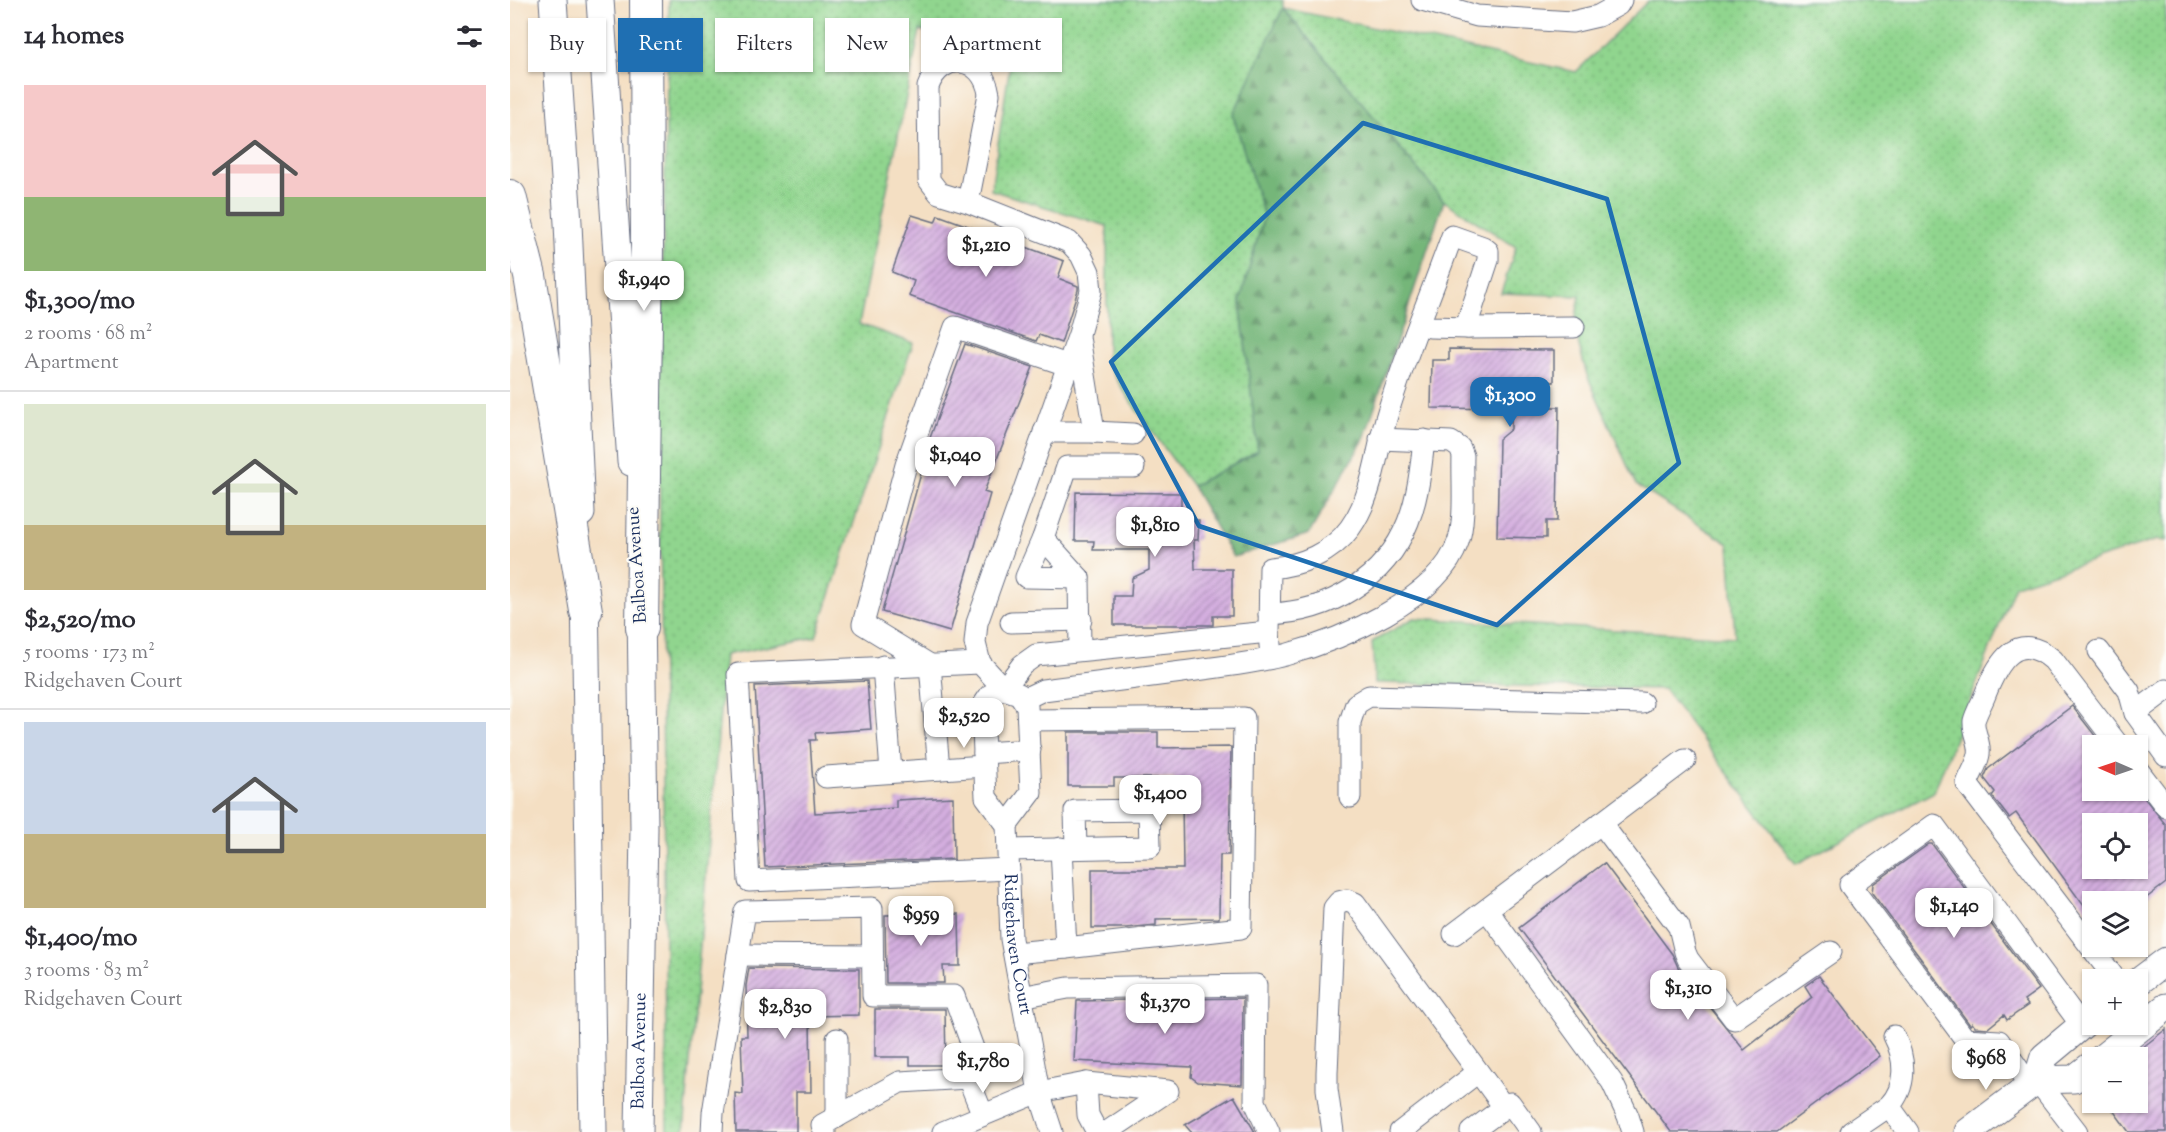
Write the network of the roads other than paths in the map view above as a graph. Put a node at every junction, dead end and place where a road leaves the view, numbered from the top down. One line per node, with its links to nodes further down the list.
1 (553, 0): 21 (main road)
2 (600, 0): 25 (main road, Balboa Avenue)
3 (646, 0): 25 (highway)
4 (1422, 0): 5 (street)
5 (1621, 0)
6 (510, 196): 21 (highway)
7 (968, 202): 7 (street); 11 (street)
8 (1420, 323): 10 (street); 10 (street); 16 (street)
9 (1574, 327): 10 (street)
10 (1468, 328)
11 (1079, 334): 12 (street); 14 (street)
12 (1067, 365): 13 (street); 30 (street)
13 (1044, 432): 14 (street); 29 (street)
14 (1094, 432): 15 (street)
15 (1133, 434)
16 (1380, 438): 17 (street); 24 (street)
17 (1424, 440): 24 (street); 28 (street)
18 (1134, 467): 19 (street)
19 (1042, 538): 20 (street); 20 (street)
20 (1079, 578): 22 (street)
21 (586, 611): 78 (main road)
22 (1080, 620): 23 (street); 26 (street)
23 (1011, 622)
24 (1269, 623): 26 (street); 28 (street)
25 (642, 627): 79 (main road, Balboa Avenue)
26 (1080, 650): 32 (street)
27 (2099, 651): 36 (street)
28 (1271, 658): 35 (street)
29 (980, 663): 30 (street); 32 (street)
30 (930, 665): 31 (street); 42 (street)
31 (883, 666): 43 (street); 50 (street)
32 (1004, 689): 35 (street); 40 (street)
33 (2166, 690): 36 (street)
34 (1642, 703): 46 (street)
35 (1026, 709): 38 (street); 53 (street)
36 (2134, 713): 39 (street)
37 (2111, 735): 59 (street)
38 (1030, 750): 40 (street); 49 (street)
39 (2166, 756)
40 (984, 760): 42 (street); 49 (street)
41 (1685, 760): 48 (street)
42 (939, 769): 43 (street)
43 (891, 772): 44 (street)
44 (826, 777)
45 (2148, 783): 47 (street)
46 (1350, 797)
47 (2166, 807)
48 (1601, 823): 51 (street); 54 (street)
49 (1007, 825): 50 (street, Ridgehaven Court)
50 (1009, 860): 53 (street); 55 (street, Ridgehaven Court)
51 (1487, 910): 52 (street); 90 (street)
52 (1454, 934)
53 (1066, 948): 55 (street)
54 (1831, 952)
55 (1014, 953): 61 (street, Ridgehaven Court)
56 (738, 955): 57 (street); 57 (street); 80 (street)
57 (873, 956): 70 (street)
58 (2166, 961): 60 (main road)
59 (2108, 969)
60 (2148, 974)
61 (1021, 997): 73 (street, Ridgehaven Court); 85 (street)
62 (2166, 1007): 67 (main road)
63 (2082, 1016): 72 (street)
64 (2082, 1026): 72 (main road)
65 (1894, 1036): 75 (street)
66 (837, 1039): 77 (street)
67 (2116, 1047)
68 (1478, 1072): 74 (street); 86 (street); 87 (street)
69 (2082, 1073): 72 (main road)
70 (968, 1078): 76 (street); 77 (street)
71 (1086, 1083): 73 (street); 83 (street); 84 (street)
72 (2034, 1083): 93 (main road); 94 (street)
73 (1039, 1092): 76 (street); 82 (street, Ridgehaven Court)
74 (1504, 1107): 88 (street); 89 (street)
75 (1889, 1107): 91 (street); 92 (street)
76 (980, 1122): 81 (street)
77 (831, 1125)
78 (593, 1132)
79 (639, 1132)
80 (712, 1132)
81 (943, 1132)
82 (1052, 1132)
83 (1097, 1132)
84 (1107, 1132)
85 (1269, 1132)
86 (1333, 1132)
87 (1400, 1132)
88 (1471, 1132)
89 (1532, 1132)
90 (1633, 1132)
91 (1851, 1132)
92 (1908, 1132)
93 (1968, 1132)
94 (2077, 1132)

